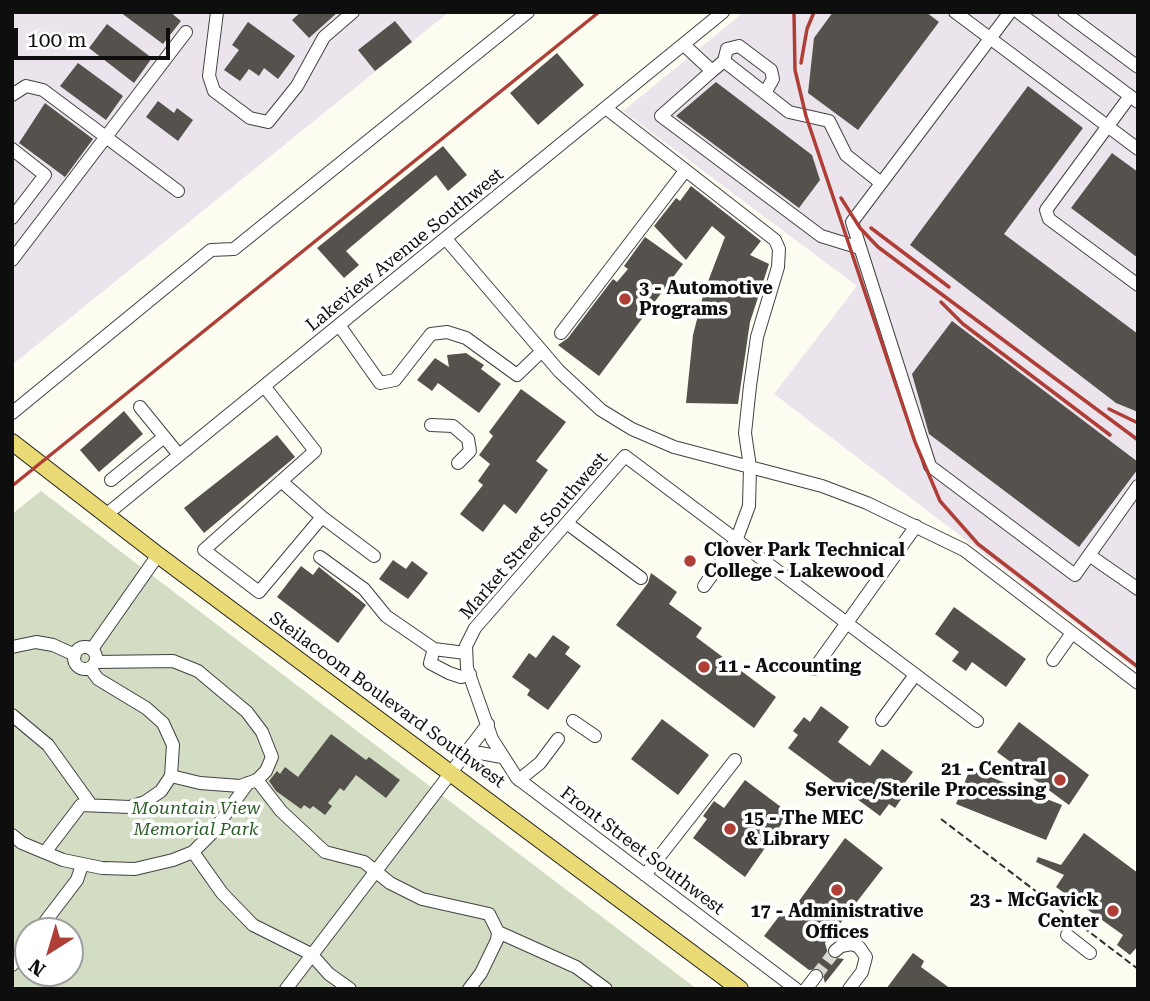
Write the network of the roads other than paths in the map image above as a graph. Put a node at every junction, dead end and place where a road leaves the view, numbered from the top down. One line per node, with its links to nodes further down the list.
1 (217, 12): 2 (street)
2 (354, 12)
3 (528, 12): 39 (street)
4 (723, 12): 12 (street, Lakeview Avenue Southwest)
5 (955, 12): 11 (street)
6 (1010, 12): 11 (street)
7 (1018, 12): 9 (street)
8 (1064, 12): 14 (street)
9 (1035, 17): 18 (street)
10 (186, 32): 21 (street)
11 (990, 38): 20 (street); 26 (street)
12 (684, 45): 15 (street); 19 (street, Lakeview Avenue Southwest)
13 (724, 61): 15 (street); 16 (street); 16 (street)
14 (1138, 67)
15 (712, 71): 31 (street)
16 (765, 93): 26 (street)
17 (12, 95): 21 (street)
18 (1134, 99): 20 (street)
19 (607, 109): 24 (street); 30 (street, Lakeview Avenue Southwest)
20 (1108, 126): 23 (street); 33 (street)
21 (106, 135): 27 (street); 28 (street)
22 (12, 149): 25 (street)
23 (1138, 149)
24 (685, 171): 35 (street); 45 (street)
25 (44, 174): 27 (street); 29 (street)
26 (881, 183): 31 (street)
27 (64, 190): 32 (street)
28 (178, 191)
29 (12, 218)
30 (446, 239): 34 (street, Lakeview Avenue Southwest); 36 (street)
31 (860, 248): 55 (street)
32 (12, 260)
33 (1138, 285)
34 (339, 325): 36 (street); 37 (street, Lakeview Avenue Southwest)
35 (561, 333)
36 (542, 351): 45 (street)
37 (264, 386): 43 (street, Lakeview Avenue Southwest); 47 (street)
38 (140, 407): 41 (street)
39 (12, 413)
40 (430, 425): 44 (street)
41 (164, 437): 43 (street); 46 (street)
42 (12, 442): 49 (main road, Steilacoom Boulevard Southwest)
43 (179, 455): 49 (street, Lakeview Avenue Southwest)
44 (458, 463)
45 (750, 467): 52 (street); 53 (street)
46 (111, 481)
47 (281, 481): 50 (street); 50 (street)
48 (1138, 486): 55 (street)
49 (107, 514): 54 (main road, Steilacoom Boulevard Southwest)
50 (322, 517): 57 (street)
51 (568, 524): 53 (street, Market Street Southwest); 58 (street); 66 (street, Market Street Southwest)
52 (916, 526): 61 (street); 62 (street)
53 (736, 541): 59 (street); 61 (street)
54 (159, 555): 64 (street); 85 (main road, Steilacoom Boulevard Southwest)
55 (1089, 555): 60 (street)
56 (320, 556): 65 (street)
57 (374, 556)
58 (640, 578)
59 (704, 586)
60 (1138, 589)
61 (846, 624): 70 (street); 72 (street)
62 (1072, 634): 68 (street); 73 (street)
63 (12, 647): 67 (street)
64 (92, 649): 67 (street); 69 (street)
65 (434, 649): 66 (street); 71 (street)
66 (465, 653): 71 (street)
67 (75, 654): 69 (street)
68 (1053, 660)
69 (93, 665): 86 (street); 88 (street)
70 (814, 669)
71 (470, 674): 79 (street)
72 (915, 676): 76 (street); 78 (street)
73 (1135, 682): 74 (street)
74 (1138, 694)
75 (12, 715): 89 (street)
76 (882, 720)
77 (573, 721): 80 (street)
78 (977, 721)
79 (488, 724): 82 (street); 83 (street, Front Street Southwest)
80 (595, 736)
81 (558, 739): 87 (street)
82 (464, 755): 83 (street); 85 (street)
83 (502, 757): 87 (street, Front Street Southwest)
84 (735, 760): 95 (street)
85 (452, 771): 94 (street); 107 (main road, Steilacoom Boulevard Southwest)
86 (171, 776): 88 (street); 89 (street)
87 (519, 780): 95 (street, Front Street Southwest)
88 (253, 782): 92 (street); 94 (street)
89 (89, 803): 91 (street)
90 (12, 835): 91 (street)
91 (46, 851): 93 (street)
92 (193, 852): 93 (street); 101 (street)
93 (82, 865): 96 (street)
94 (374, 871): 97 (street); 101 (street)
95 (645, 875): 108 (street, Front Street Southwest)
96 (49, 917)
97 (498, 932): 105 (street); 106 (street)
98 (1067, 936): 100 (street)
99 (835, 951): 110 (street)
100 (1090, 953)
101 (311, 954): 103 (street); 104 (street)
102 (816, 976): 109 (street)
103 (286, 989)
104 (350, 989)
105 (469, 989)
106 (606, 989)
107 (740, 989)
108 (796, 989)
109 (806, 989)
110 (849, 989)

